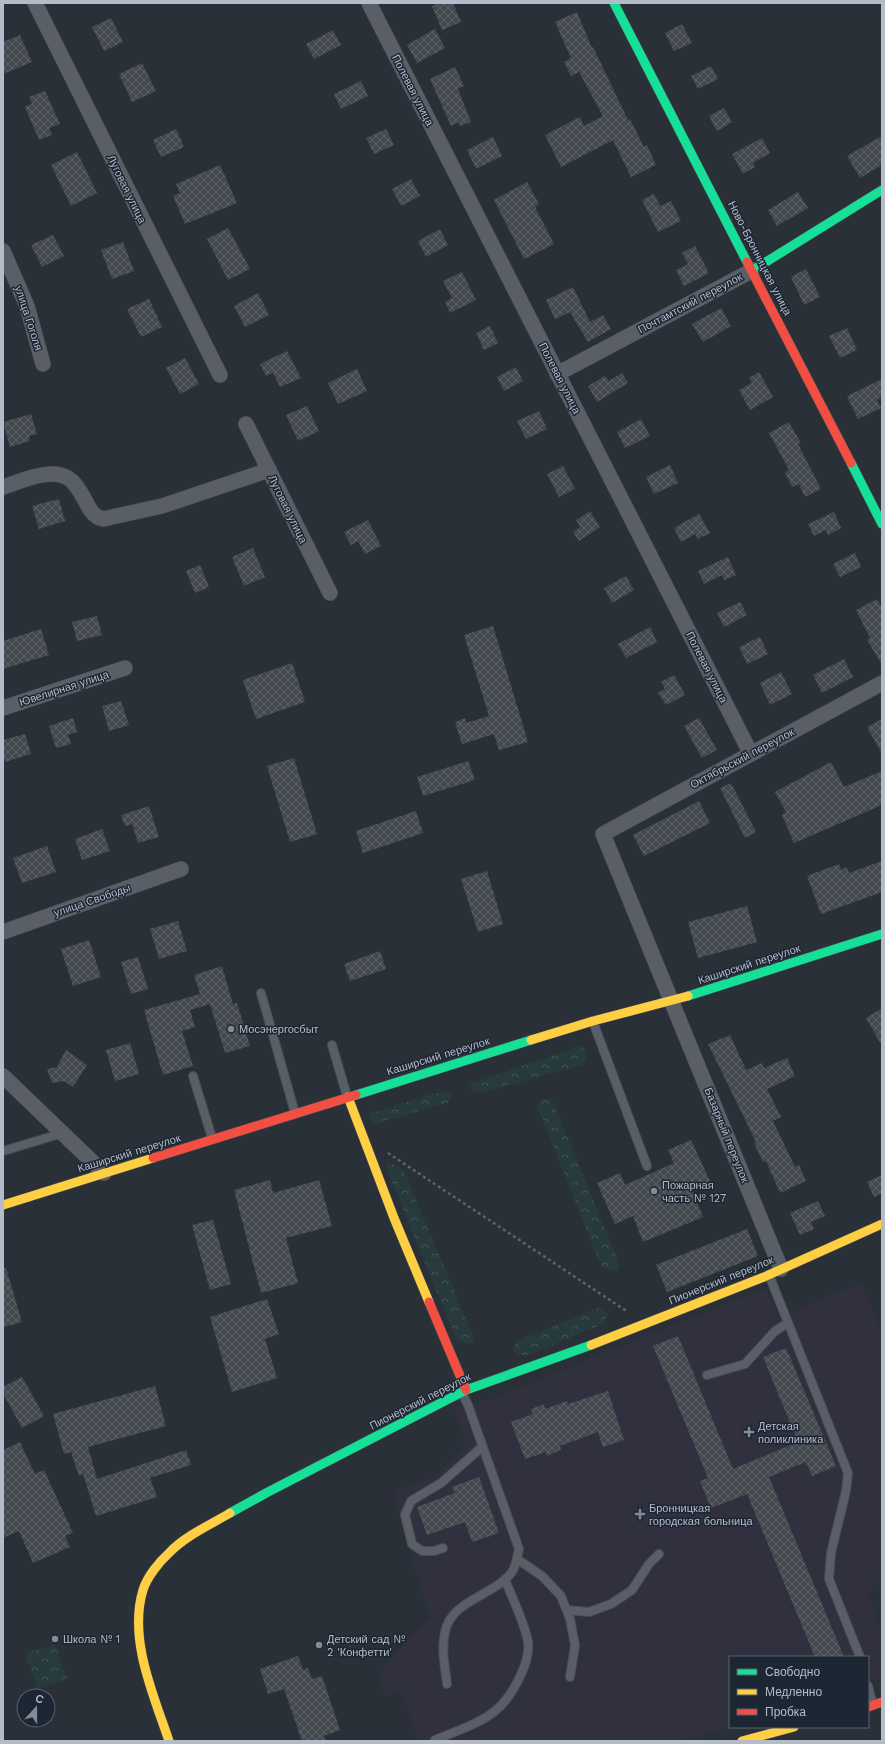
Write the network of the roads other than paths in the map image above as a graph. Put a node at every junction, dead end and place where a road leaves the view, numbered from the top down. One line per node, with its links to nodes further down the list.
1 (35, 3): 9 (street, Луговая улица)
2 (368, 3): 8 (street, Полевая улица)
3 (614, 3): 6 (street, Ново-Бронницкая улица)
4 (882, 190): 6 (street, Почтамтский переулок)
5 (3, 251): 7 (street, улица Гоголя)
6 (753, 270): 8 (street, Почтамтский переулок); 13 (street, Ново-Бронницкая улица)
7 (43, 364)
8 (558, 374): 18 (street, Полевая улица)
9 (220, 375)
10 (246, 424): 11 (street, Луговая улица)
11 (269, 470): 12 (street); 14 (street, Луговая улица)
12 (3, 487)
13 (882, 524)
14 (330, 594)
15 (125, 668): 17 (street, Ювелирная улица)
16 (882, 683): 18 (street, Октябрьский переулок)
17 (3, 708)
18 (751, 754): 19 (street, Октябрьский переулок)
19 (603, 834): 24 (street, Базарный переулок)
20 (181, 869): 21 (street, улица Свободы)
21 (3, 932)
22 (882, 934): 24 (street, Каширский переулок)
23 (261, 993): 30 (lane)
24 (672, 1001): 25 (street, Каширский переулок); 38 (street, Базарный переулок)
25 (593, 1021): 29 (street, Каширский переулок); 34 (lane)
26 (332, 1045): 29 (lane)
27 (3, 1076): 31 (street)
28 (193, 1076): 32 (lane)
29 (348, 1097): 30 (street, Каширский переулок); 41 (street)
30 (295, 1114): 32 (street, Каширский переулок)
31 (63, 1133): 33 (lane); 35 (street)
32 (212, 1140): 35 (street, Каширский переулок)
33 (3, 1151)
34 (647, 1166)
35 (104, 1173): 36 (street, Каширский переулок)
36 (3, 1205)
37 (882, 1224): 38 (street, Пионерский переулок)
38 (775, 1272): 39 (lane); 41 (street, Пионерский переулок)
39 (788, 1323): 40 (lane); 48 (lane)
40 (707, 1374)
41 (464, 1391): 42 (lane); 55 (street, Пионерский переулок)
42 (482, 1447): 43 (lane); 45 (lane)
43 (443, 1548)
44 (659, 1554): 47 (lane)
45 (517, 1559): 46 (lane); 47 (lane)
46 (505, 1579): 50 (lane); 54 (lane)
47 (567, 1610): 49 (lane)
48 (860, 1656)
49 (570, 1677)
50 (448, 1684)
51 (869, 1689): 52 (lane)
52 (875, 1705)
53 (790, 1728): 56 (street)
54 (436, 1740)
55 (169, 1741)
56 (742, 1741)

